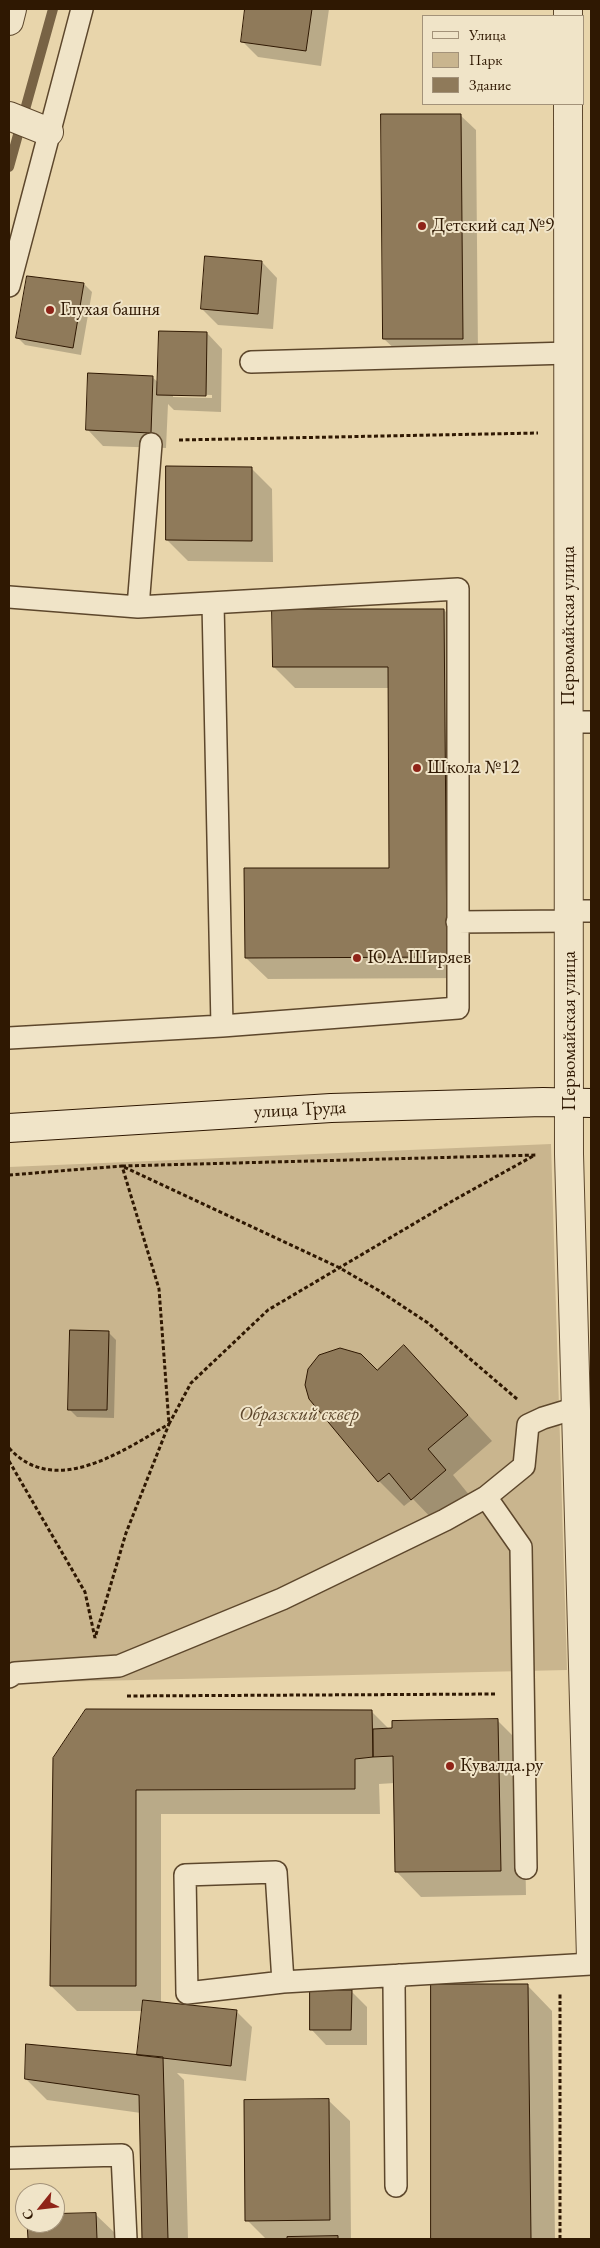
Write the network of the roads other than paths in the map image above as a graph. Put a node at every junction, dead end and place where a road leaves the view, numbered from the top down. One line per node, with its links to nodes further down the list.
1 (12, 9): 3 (street)
2 (82, 9): 5 (lane)
3 (9, 21)
4 (568, 105): 7 (street, Первомайская улица)
5 (25, 122): 6 (lane)
6 (9, 286)
7 (569, 354): 8 (lane); 13 (street, Первомайская улица)
8 (251, 362)
9 (151, 444): 12 (lane)
10 (9, 597): 12 (lane)
11 (213, 603): 12 (lane); 15 (lane); 16 (lane)
12 (138, 607)
13 (580, 722): 14 (street, Первомайская улица)
14 (577, 915): 15 (lane); 18 (street, Первомайская улица)
15 (457, 922): 16 (lane)
16 (222, 1026): 17 (lane)
17 (9, 1038)
18 (581, 1102): 19 (street, улица Труда); 20 (street, Первомайская улица)
19 (9, 1128)
20 (576, 1408): 21 (lane); 24 (street, Первомайская улица)
21 (486, 1497): 22 (lane); 23 (lane)
22 (9, 1676)
23 (526, 1868)
24 (591, 1958)
25 (591, 1964): 26 (lane)
26 (399, 1975): 27 (lane); 29 (lane)
27 (283, 1982): 27 (lane)
28 (9, 2158): 30 (lane)
29 (396, 2186)
30 (126, 2239)

